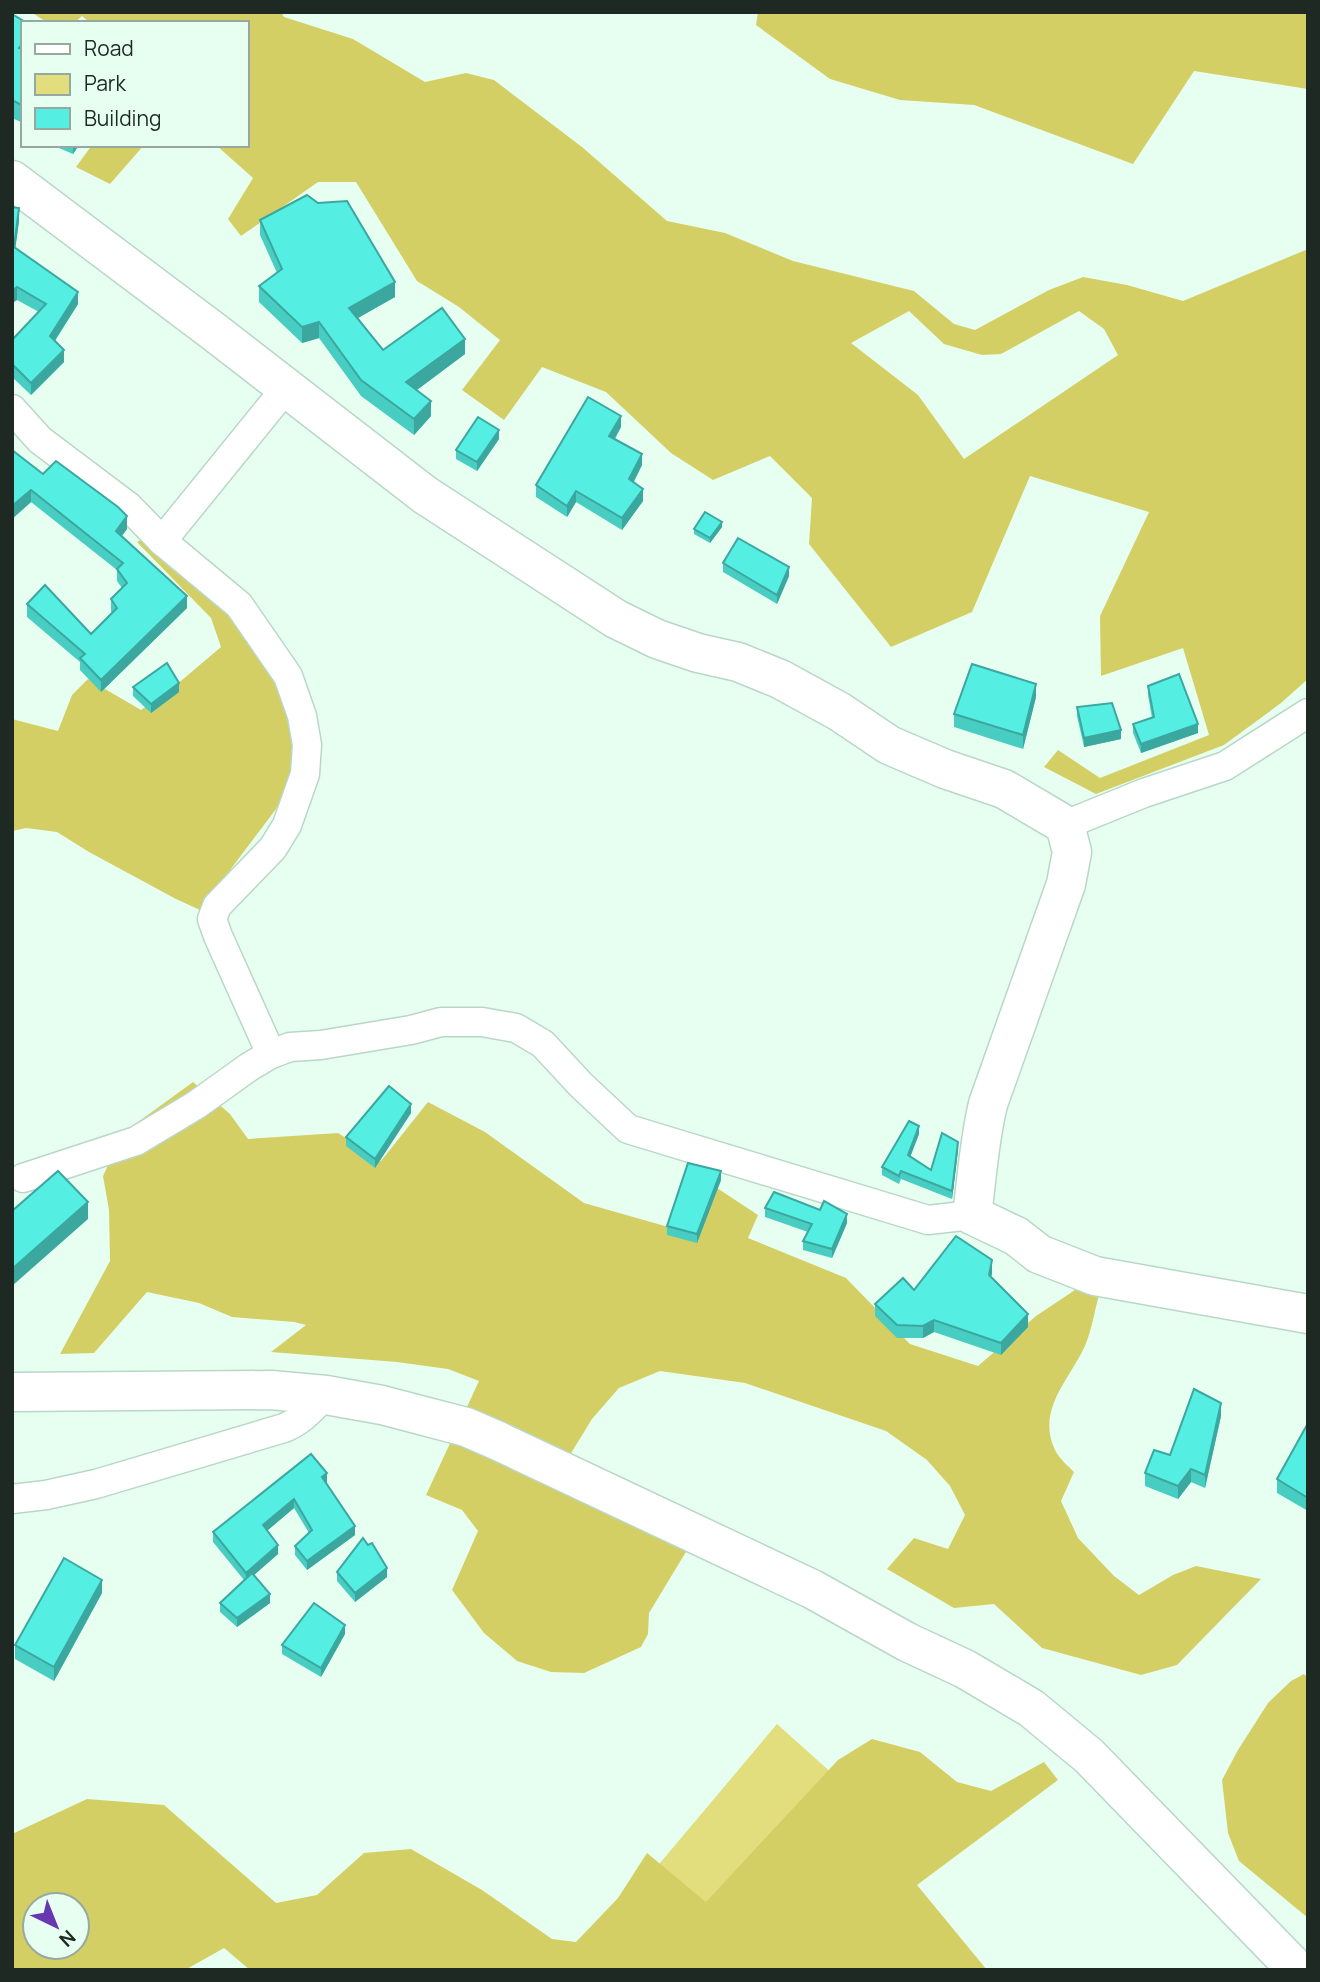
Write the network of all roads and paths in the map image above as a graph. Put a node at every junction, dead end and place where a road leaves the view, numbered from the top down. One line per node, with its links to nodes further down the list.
1 (12, 180): 2 (street)
2 (286, 388): 4 (street); 6 (street)
3 (12, 409): 4 (street)
4 (162, 541): 7 (street)
5 (1308, 713): 6 (street)
6 (1065, 825): 9 (street)
7 (271, 1054): 8 (street); 9 (street)
8 (23, 1178)
9 (972, 1214): 10 (street)
10 (1308, 1314)
11 (12, 1392): 12 (street)
12 (326, 1395): 13 (street); 14 (street)
13 (12, 1499)
14 (1297, 1970)

